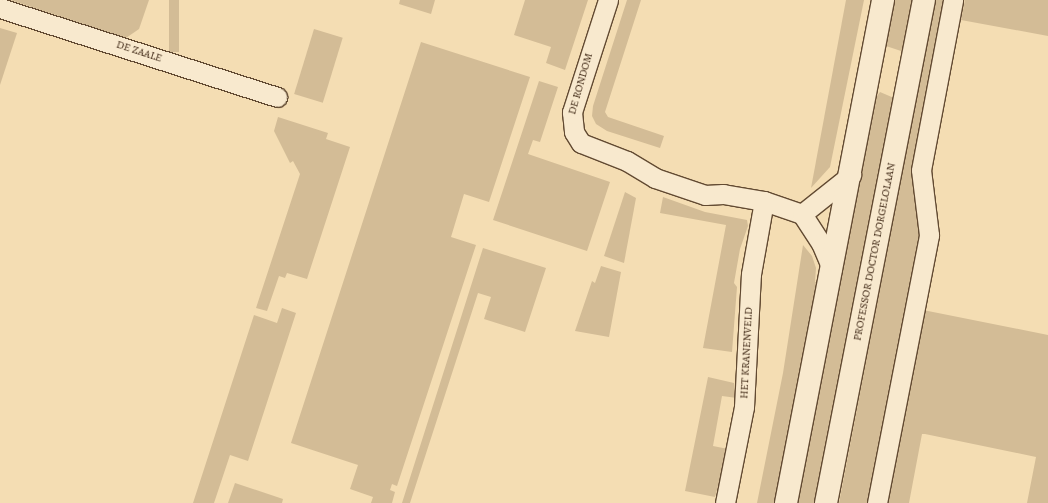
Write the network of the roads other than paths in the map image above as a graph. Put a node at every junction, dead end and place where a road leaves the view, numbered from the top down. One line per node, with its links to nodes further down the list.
1 (608, 0): 8 (street, DE RONDOM)
2 (883, 0): 7 (main road)
3 (924, 0): 13 (main road, PROFESSOR DOCTOR DORGELOLAAN)
4 (953, 0): 14 (street)
5 (0, 8): 6 (street, DE ZAALE)
6 (277, 97)
7 (851, 175): 9 (street); 10 (main road)
8 (764, 201): 9 (street, DE RONDOM); 11 (street, HET KRANENVELD)
9 (802, 214): 10 (street)
10 (832, 269): 12 (main road)
11 (725, 503)
12 (786, 503)
13 (826, 503)
14 (877, 503)

